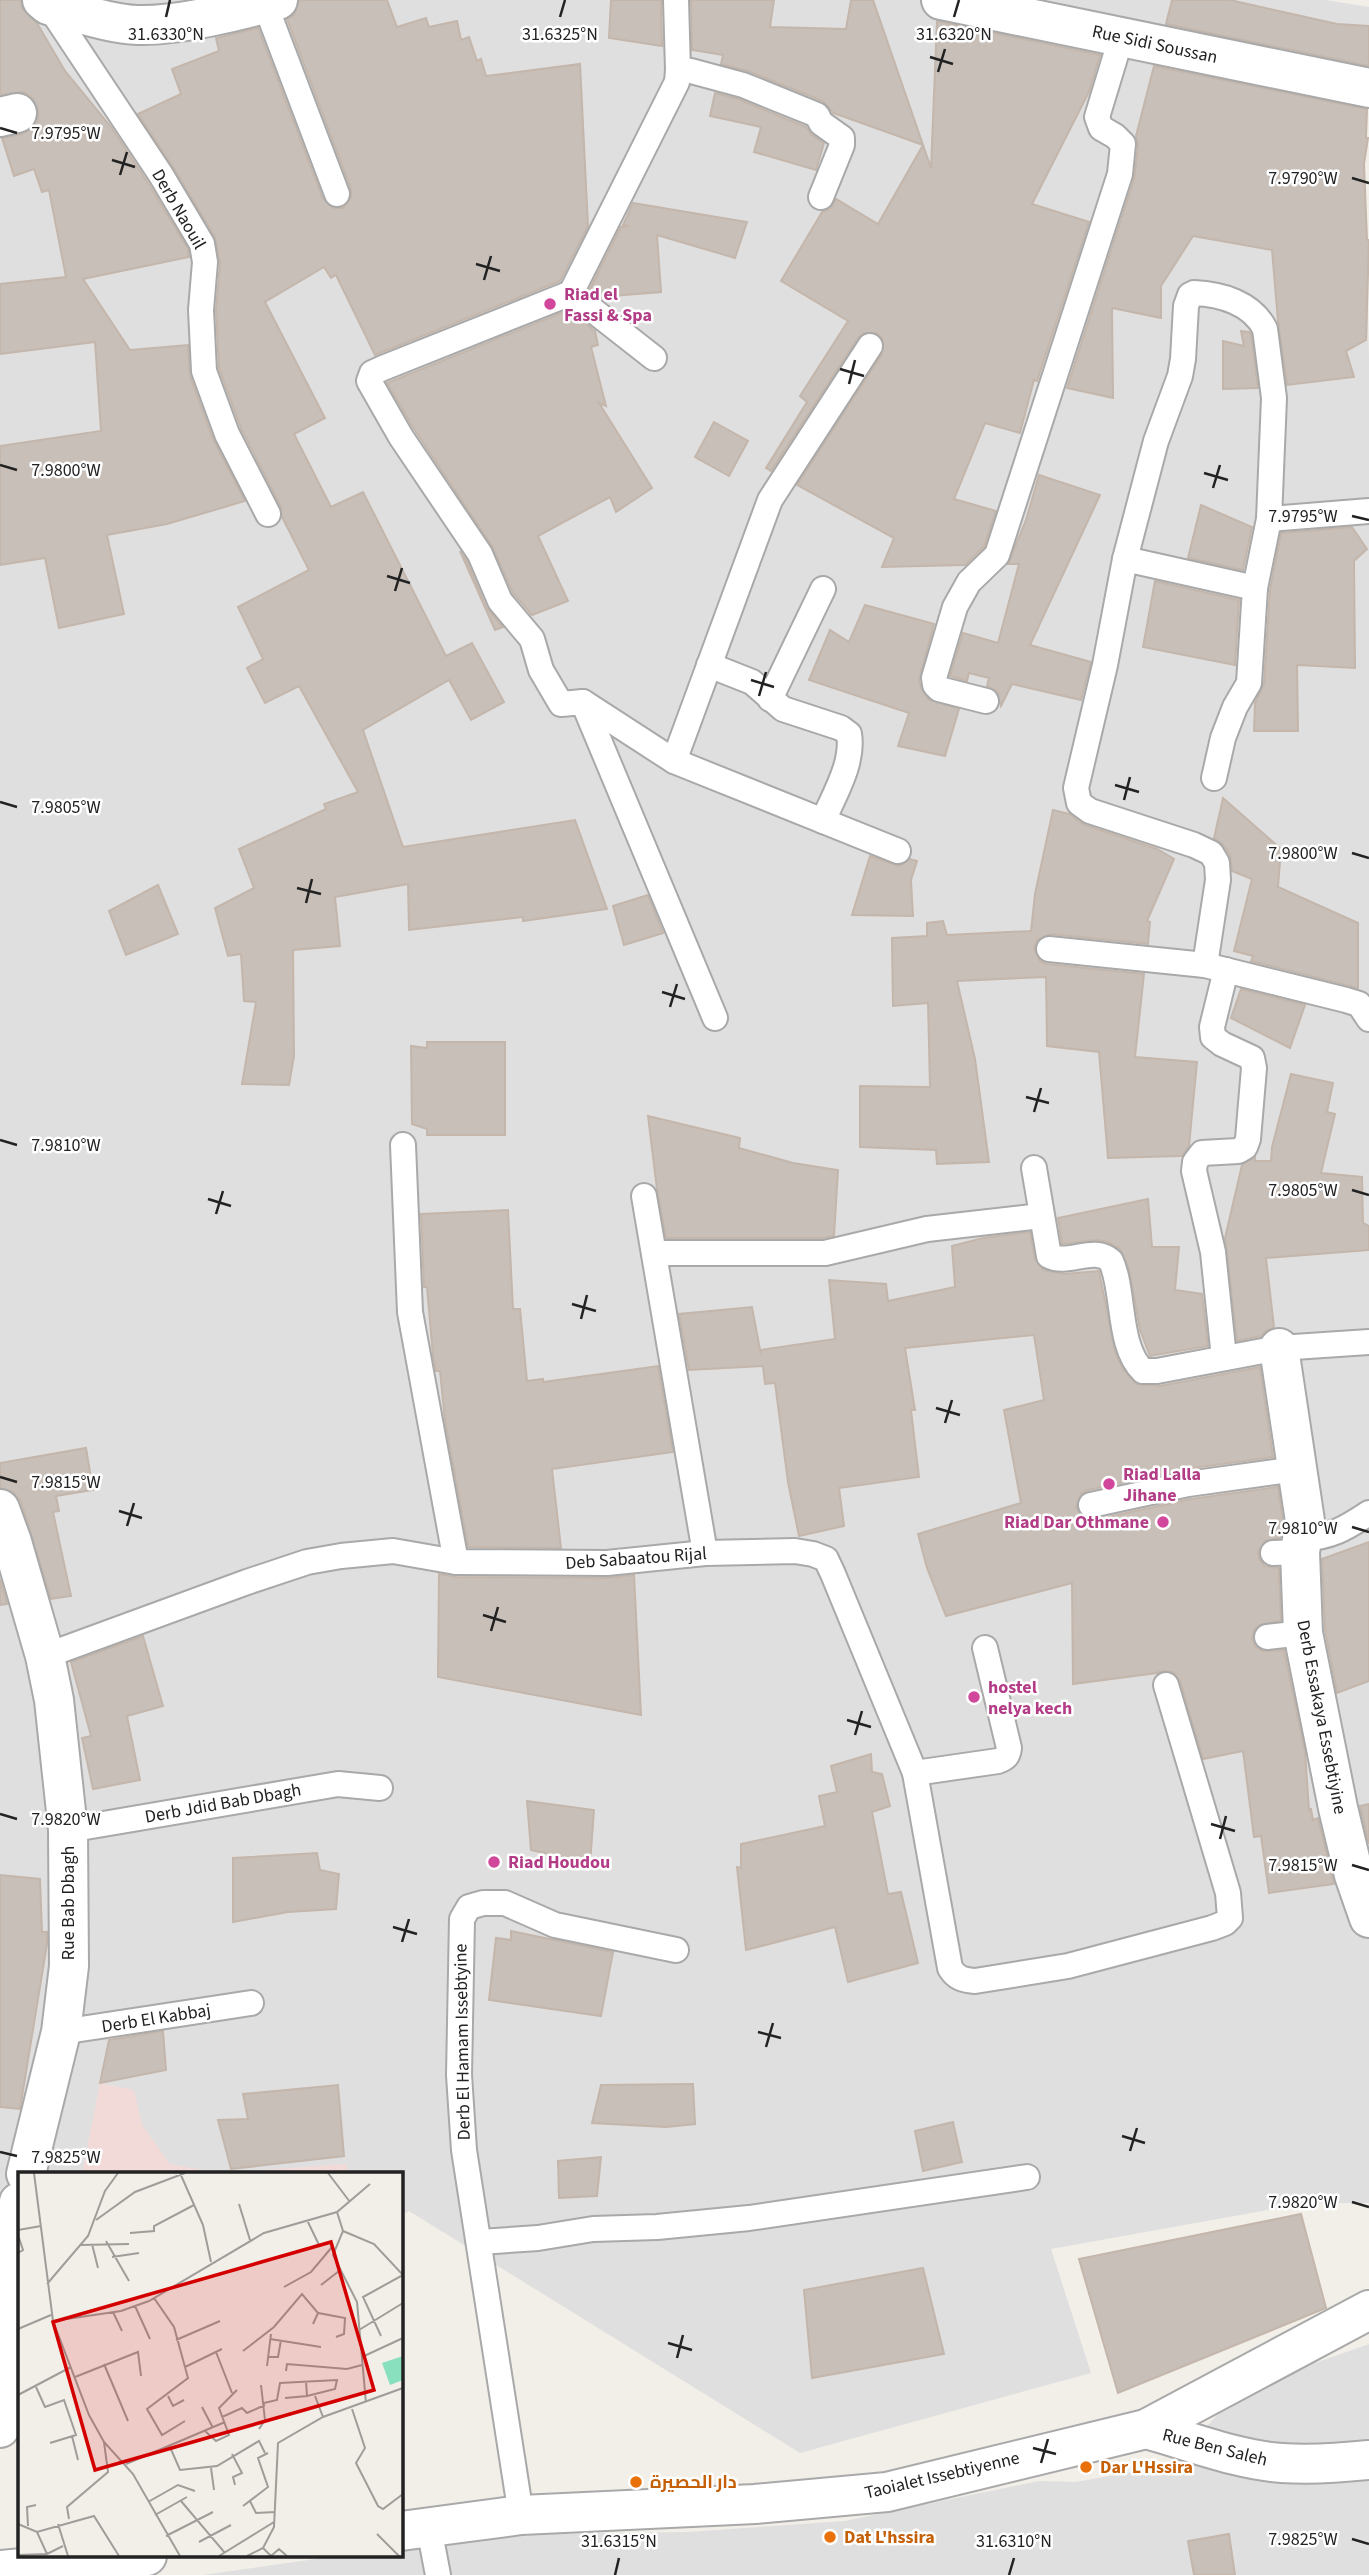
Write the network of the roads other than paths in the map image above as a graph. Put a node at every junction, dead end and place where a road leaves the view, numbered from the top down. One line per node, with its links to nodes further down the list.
1 (676, 0): 7 (lane)
2 (941, 0): 5 (street, Rue Sidi Soussan)
3 (45, 2): 4 (street); 15 (lane, Derb Naouil)
4 (272, 2): 9 (lane)
5 (1055, 11): 6 (street, Rue Sidi Soussan)
6 (1121, 38): 8 (street, Rue Sidi Soussan); 22 (lane)
7 (678, 70): 10 (lane); 11 (lane)
8 (1369, 88)
9 (337, 194)
10 (821, 197)
11 (571, 293): 13 (lane); 23 (lane)
12 (870, 346): 20 (lane)
13 (654, 358)
14 (1369, 511): 16 (lane)
15 (268, 514)
16 (1269, 519): 17 (lane); 18 (lane)
17 (1125, 559): 18 (lane); 29 (lane)
18 (1255, 588): 25 (lane)
19 (823, 589): 21 (lane)
20 (709, 665): 21 (lane); 24 (lane)
21 (770, 699): 26 (lane)
22 (986, 701)
23 (583, 702): 24 (lane); 30 (lane)
24 (674, 761): 26 (lane)
25 (1214, 778)
26 (823, 821): 27 (lane)
27 (898, 851)
28 (1049, 950): 29 (lane)
29 (1215, 967): 31 (lane); 39 (lane)
30 (715, 1018)
31 (1369, 1019)
32 (403, 1145): 46 (lane)
33 (1034, 1168): 35 (lane)
34 (644, 1196): 36 (lane)
35 (1041, 1216): 36 (lane); 39 (lane)
36 (654, 1253): 45 (lane)
37 (1369, 1342): 38 (lane)
38 (1279, 1348): 39 (lane); 40 (street, Derb Essakaya Essebtiyine)
39 (1224, 1358)
40 (1297, 1469): 41 (lane); 44 (street, Derb Essakaya Essebtiyine)
41 (1091, 1504)
42 (0, 1509): 48 (street, Rue Bab Dbagh)
43 (1369, 1513): 44 (lane)
44 (1292, 1548): 53 (street, Derb Essakaya Essebtiyine)
45 (705, 1553): 46 (lane, Deb Sabaatou Rijal); 50 (lane, Deb Sabaatou Rijal)
46 (456, 1562): 48 (lane, Deb Sabaatou Rijal)
47 (985, 1648): 50 (lane)
48 (45, 1656): 52 (street, Rue Bab Dbagh)
49 (1166, 1685): 50 (lane, Deb Sabaatou Rijal)
50 (915, 1773)
51 (380, 1788): 52 (lane, Derb Jdid Bab Dbagh)
52 (68, 1830): 57 (street, Rue Bab Dbagh)
53 (1362, 1875): 54 (street, Derb Essakaya Essebtiyine)
54 (1369, 1917)
55 (676, 1950): 61 (lane, Derb El Hamam Issebtyine)
56 (251, 2003): 57 (lane, Derb El Kabbaj)
57 (61, 2032): 58 (street, Rue Bab Dbagh)
58 (26, 2172)
59 (1027, 2178): 61 (lane)
60 (18, 2206): 63 (street)
61 (480, 2242): 66 (lane, Derb El Hamam Issebtyine)
62 (1369, 2310): 64 (street, Taoialet Issebtiyenne)
63 (0, 2428)
64 (1146, 2429): 65 (street, Rue Ben Saleh); 66 (street, Taoialet Issebtiyenne)
65 (1369, 2460)
66 (520, 2515): 67 (street, Taoialet Issebtiyenne)
67 (415, 2529): 70 (lane)
68 (126, 2558): 69 (street)
69 (0, 2570)
70 (438, 2575)

